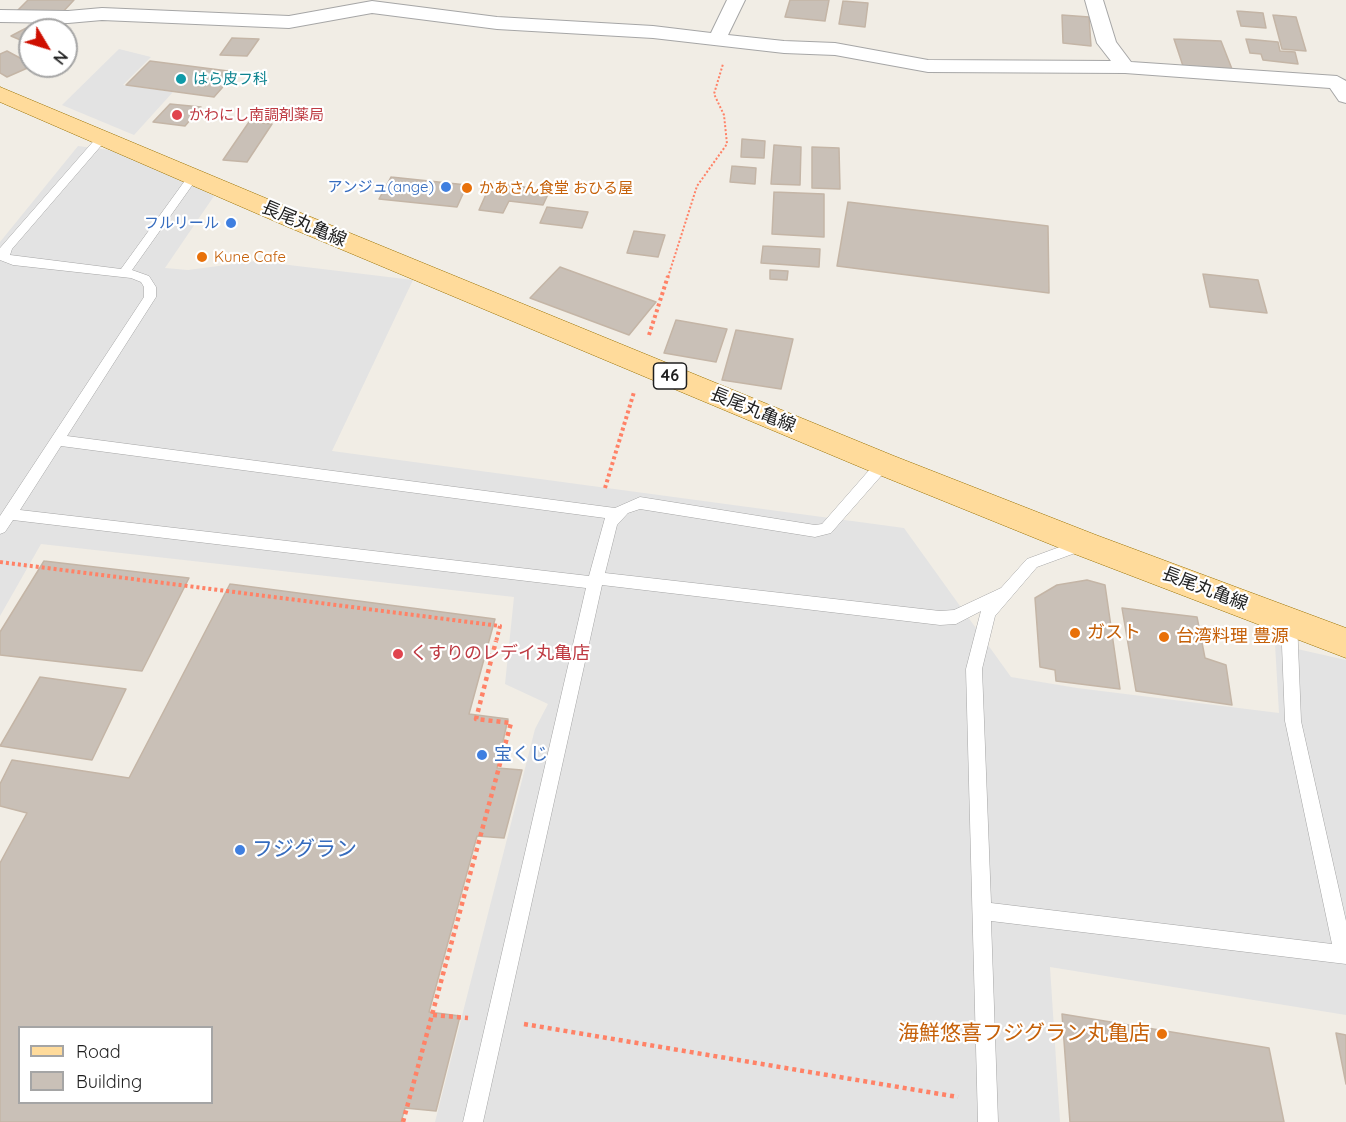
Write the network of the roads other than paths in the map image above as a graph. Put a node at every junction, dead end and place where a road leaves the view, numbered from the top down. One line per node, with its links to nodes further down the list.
1 (736, 0): 4 (street)
2 (1094, 0): 5 (street)
3 (0, 16): 4 (street)
4 (724, 40): 5 (street)
5 (1125, 67): 7 (street)
6 (0, 94): 8 (main road, 長尾丸亀線 / 46)
7 (1346, 97)
8 (102, 138): 9 (main road, 長尾丸亀線 / 46); 10 (lane)
9 (193, 177): 11 (lane); 13 (main road, 長尾丸亀線 / 46)
10 (3, 252): 11 (lane)
11 (123, 273): 12 (lane)
12 (57, 440): 14 (lane); 15 (lane)
13 (883, 464): 14 (lane); 16 (main road, 長尾丸亀線 / 46)
14 (617, 514): 17 (lane)
15 (4, 521): 17 (lane)
16 (1084, 544): 18 (lane); 19 (main road, 長尾丸亀線 / 46)
17 (595, 580): 18 (lane); 22 (lane)
18 (1010, 588): 21 (lane)
19 (1289, 620): 20 (main road, 長尾丸亀線 / 46); 21 (lane)
20 (1346, 643)
21 (982, 911): 23 (lane)
22 (473, 1122)
23 (988, 1122)

